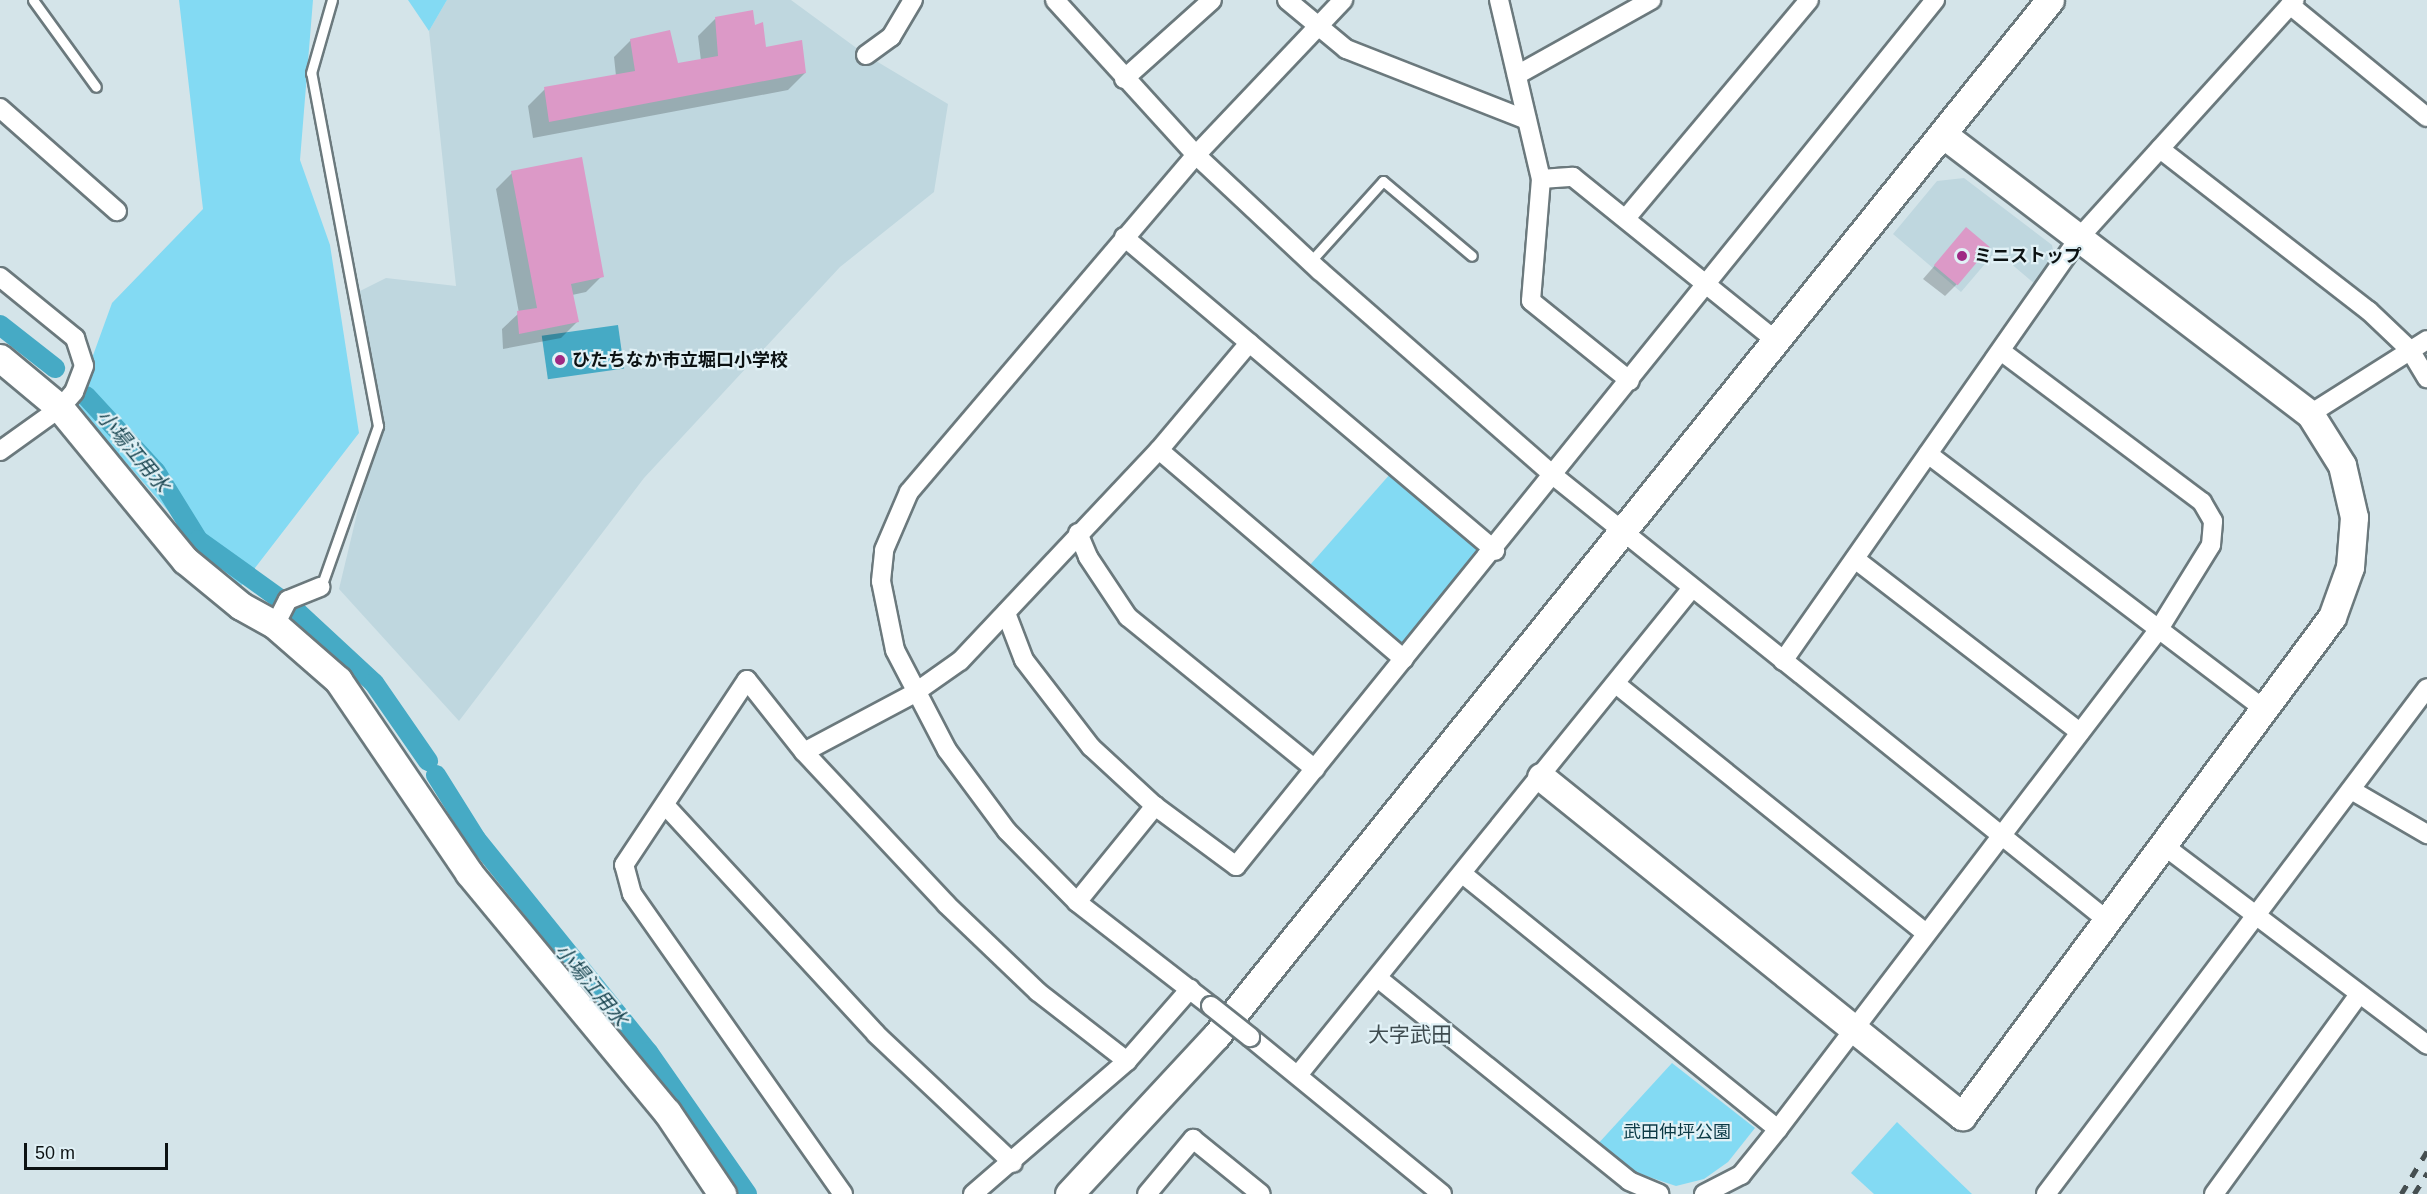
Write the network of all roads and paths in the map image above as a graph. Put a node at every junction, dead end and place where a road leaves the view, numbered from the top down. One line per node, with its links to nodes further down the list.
1 (33, 0): 18 (lane)
2 (332, 0): 52 (lane)
3 (914, 0): 15 (street)
4 (1055, 0): 17 (street)
5 (1212, 0): 17 (street)
6 (1287, 0): 14 (street)
7 (1343, 0): 14 (street)
8 (1499, 0): 16 (street)
9 (1651, 0): 16 (street)
10 (1809, 0): 27 (street)
11 (1935, 0): 33 (street)
12 (2050, 0): 22 (street)
13 (2293, 2): 20 (street); 23 (street)
14 (1318, 28): 21 (street); 24 (street)
15 (866, 55)
16 (1517, 75): 21 (street)
17 (1124, 79): 24 (street)
18 (96, 87)
19 (0, 108): 26 (street)
20 (2427, 117)
21 (1527, 120): 25 (street)
22 (1943, 134): 29 (street); 34 (street)
23 (2160, 149): 29 (street); 37 (street)
24 (1196, 155): 28 (street); 31 (street)
25 (1541, 179): 27 (street); 41 (street)
26 (117, 212)
27 (1627, 217): 33 (street)
28 (1124, 237): 36 (street); 61 (street)
29 (2079, 238): 38 (street); 43 (street)
30 (1472, 256): 31 (lane)
31 (1310, 262): 47 (street)
32 (0, 277): 42 (street)
33 (1709, 286): 34 (street); 41 (street)
34 (1775, 340): 48 (street)
35 (2427, 340): 37 (street)
36 (1250, 343): 44 (street); 50 (street)
37 (2410, 350): 40 (street); 43 (street)
38 (2002, 352): 46 (street); 56 (street)
39 (0, 358): 42 (street)
40 (2427, 378)
41 (1630, 381): 47 (street)
42 (60, 408): 45 (street); 55 (street)
43 (2310, 414): 62 (street)
44 (1159, 450): 49 (street); 57 (street)
45 (0, 451)
46 (1928, 454): 51 (street); 56 (street)
47 (1554, 476): 48 (street); 50 (street)
48 (1622, 531): 53 (street); 91 (street)
49 (1078, 532): 54 (street); 65 (street)
50 (1495, 551): 57 (street)
51 (1855, 560): 58 (street); 63 (street)
52 (321, 587): 55 (street)
53 (1692, 588): 58 (street); 59 (street)
54 (1006, 613): 61 (street); 69 (street)
55 (275, 625): 88 (street)
56 (2159, 629): 62 (street); 63 (street)
57 (1404, 659): 65 (street)
58 (1783, 661): 71 (street)
59 (1616, 684): 66 (street); 77 (street)
60 (2427, 688): 67 (street)
61 (914, 694): 64 (street); 74 (street)
62 (2264, 709): 72 (street)
63 (2080, 732): 71 (street)
64 (804, 752): 68 (street); 83 (street)
65 (1315, 769): 69 (street)
66 (1541, 777): 73 (street); 81 (street)
67 (2354, 791): 70 (street); 75 (street)
68 (665, 805): 86 (street); 89 (street)
69 (1155, 806): 74 (street)
70 (2427, 834)
71 (2001, 836): 76 (street); 77 (street)
72 (2163, 845): 75 (street); 76 (street)
73 (1464, 875): 78 (street); 85 (street)
74 (1077, 902): 79 (street)
75 (2258, 918): 80 (street); 97 (street)
76 (2108, 921): 81 (street)
77 (1926, 933): 81 (street)
78 (1378, 979): 84 (street); 87 (street)
79 (1190, 989): 83 (street); 84 (street, bridge)
80 (2358, 996): 82 (street); 98 (street)
81 (1855, 1029): 85 (street)
82 (2427, 1045)
83 (1127, 1061): 86 (street)
84 (1298, 1075): 94 (street)
85 (1778, 1129): 96 (street)
86 (1013, 1162): 90 (street)
87 (1624, 1187): 95 (street)
88 (722, 1194)
89 (843, 1194)
90 (973, 1194)
91 (1069, 1194)
92 (1147, 1194): 93 (street)
93 (1261, 1194)
94 (1442, 1194)
95 (1659, 1194)
96 (1704, 1194)
97 (2046, 1194)
98 (2214, 1194)

